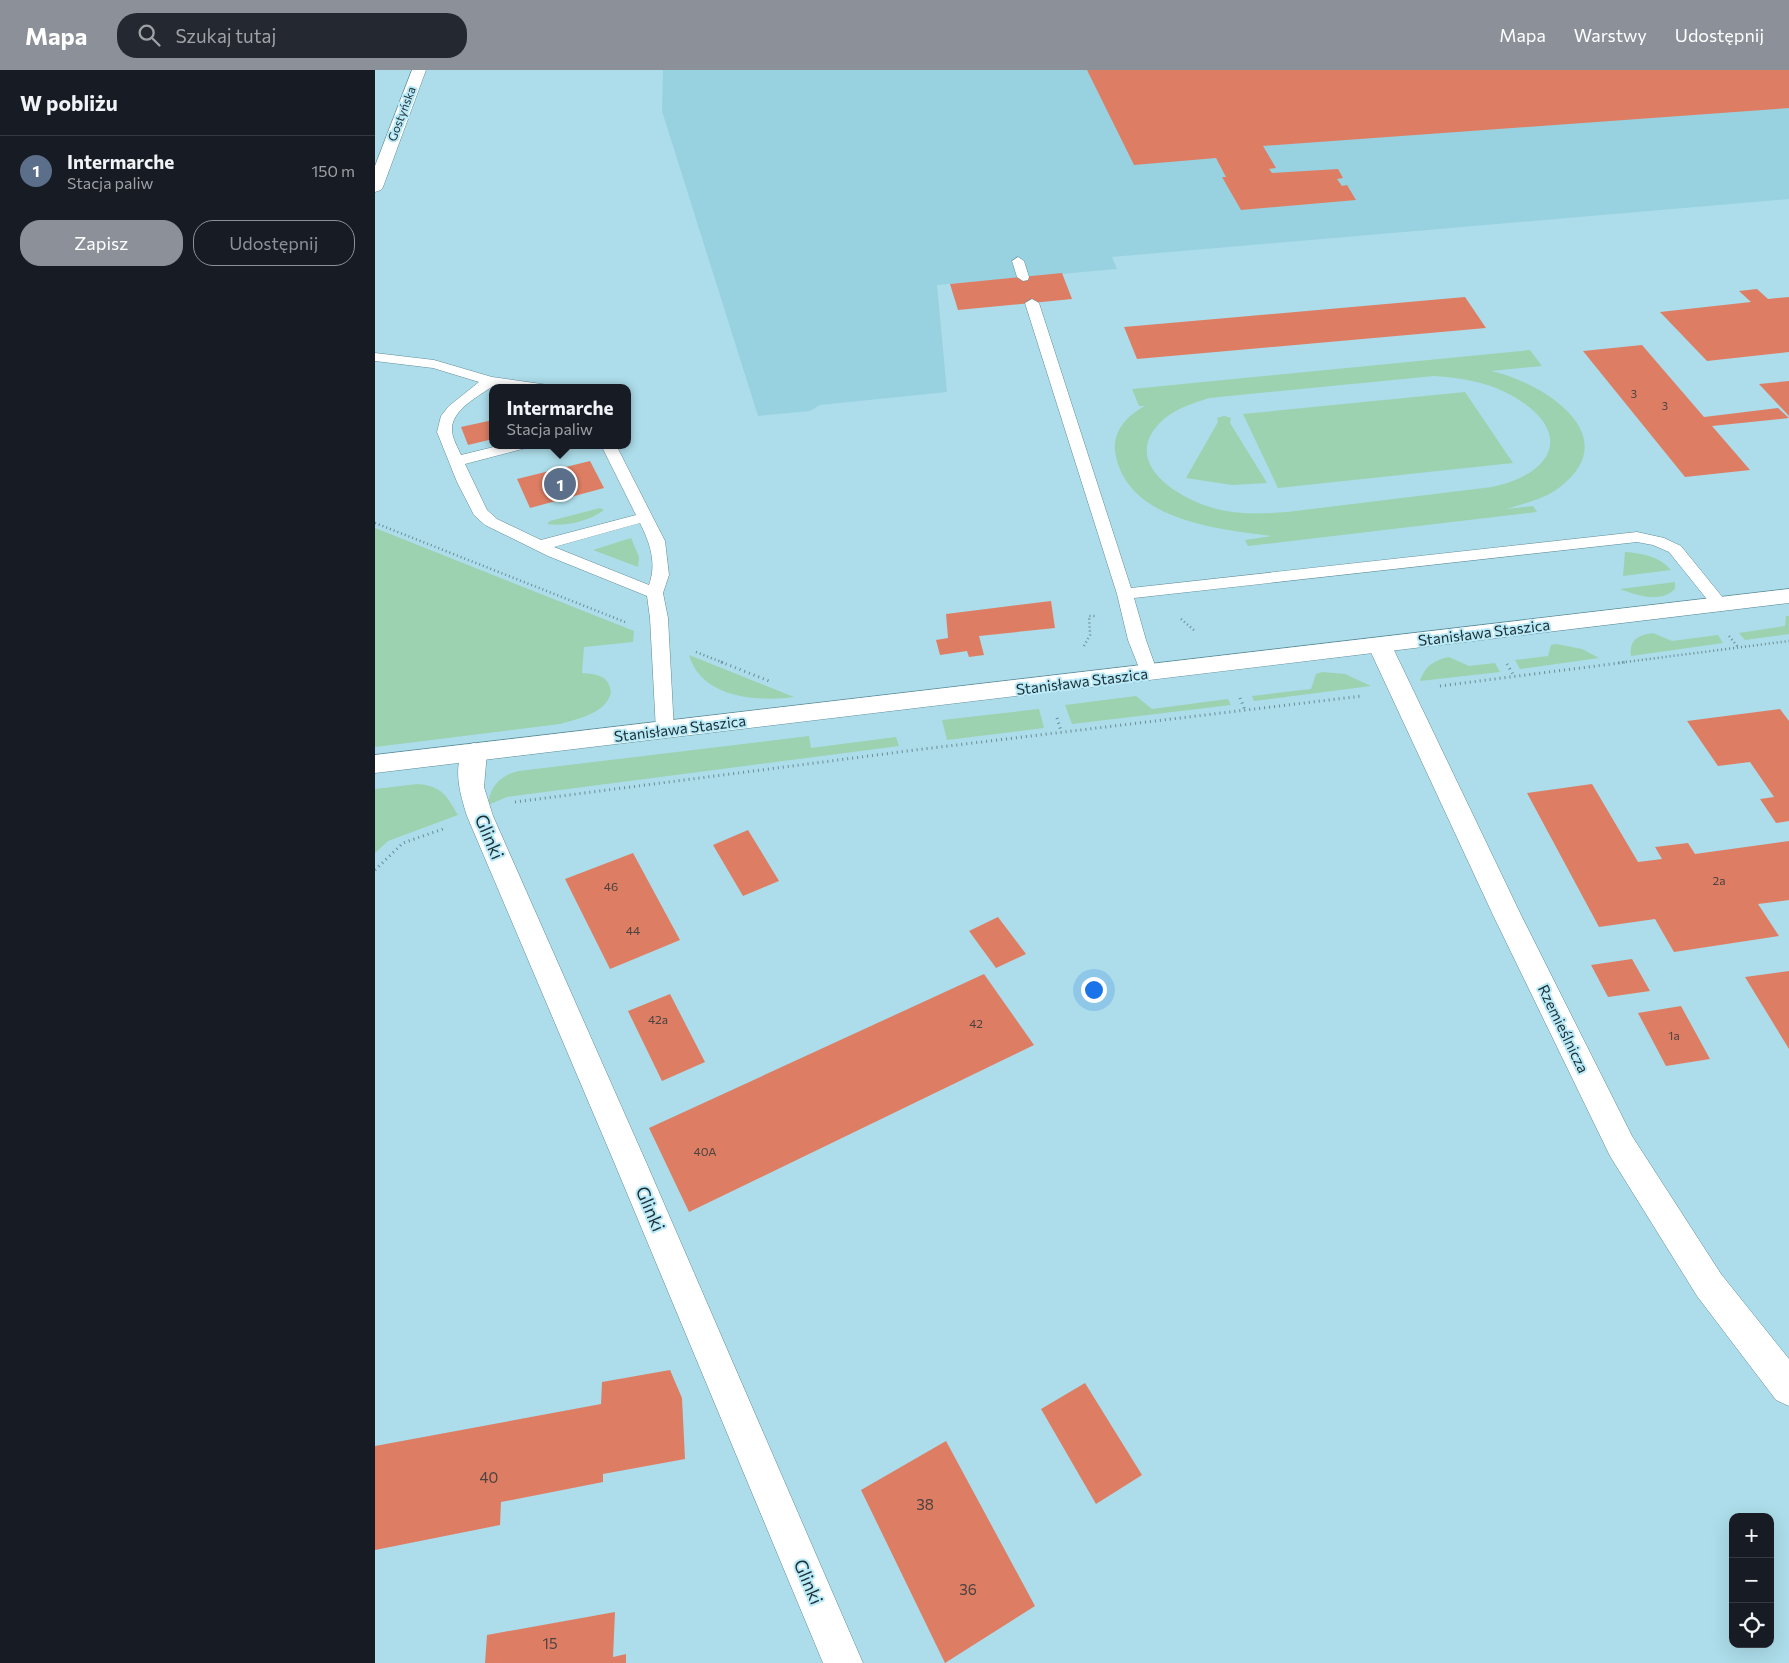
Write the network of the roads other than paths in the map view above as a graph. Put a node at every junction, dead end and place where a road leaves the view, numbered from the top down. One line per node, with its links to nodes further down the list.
1 (419, 70): 2 (main road, Gostyńska)
2 (375, 187)
3 (1018, 261): 4 (lane)
4 (1023, 277)
5 (1032, 303): 15 (lane)
6 (375, 357): 7 (lane)
7 (492, 384)
8 (489, 386): 11 (lane)
9 (505, 449): 11 (lane)
10 (609, 449): 12 (lane)
11 (457, 461): 13 (lane)
12 (645, 517): 13 (lane); 14 (lane)
13 (539, 546): 14 (lane)
14 (655, 593): 20 (lane)
15 (1125, 594): 17 (lane); 19 (lane)
16 (1789, 596): 17 (main road, Stanisława Staszica)
17 (1720, 604): 18 (main road, Stanisława Staszica)
18 (1379, 646): 19 (main road, Stanisława Staszica); 23 (main road, Rzemieślnicza)
19 (1149, 674): 20 (main road, Stanisława Staszica)
20 (665, 731): 21 (main road, Stanisława Staszica)
21 (474, 752): 22 (main road, Stanisława Staszica); 24 (main road, Glinki)
22 (375, 764)
23 (1789, 1388)
24 (843, 1663)

